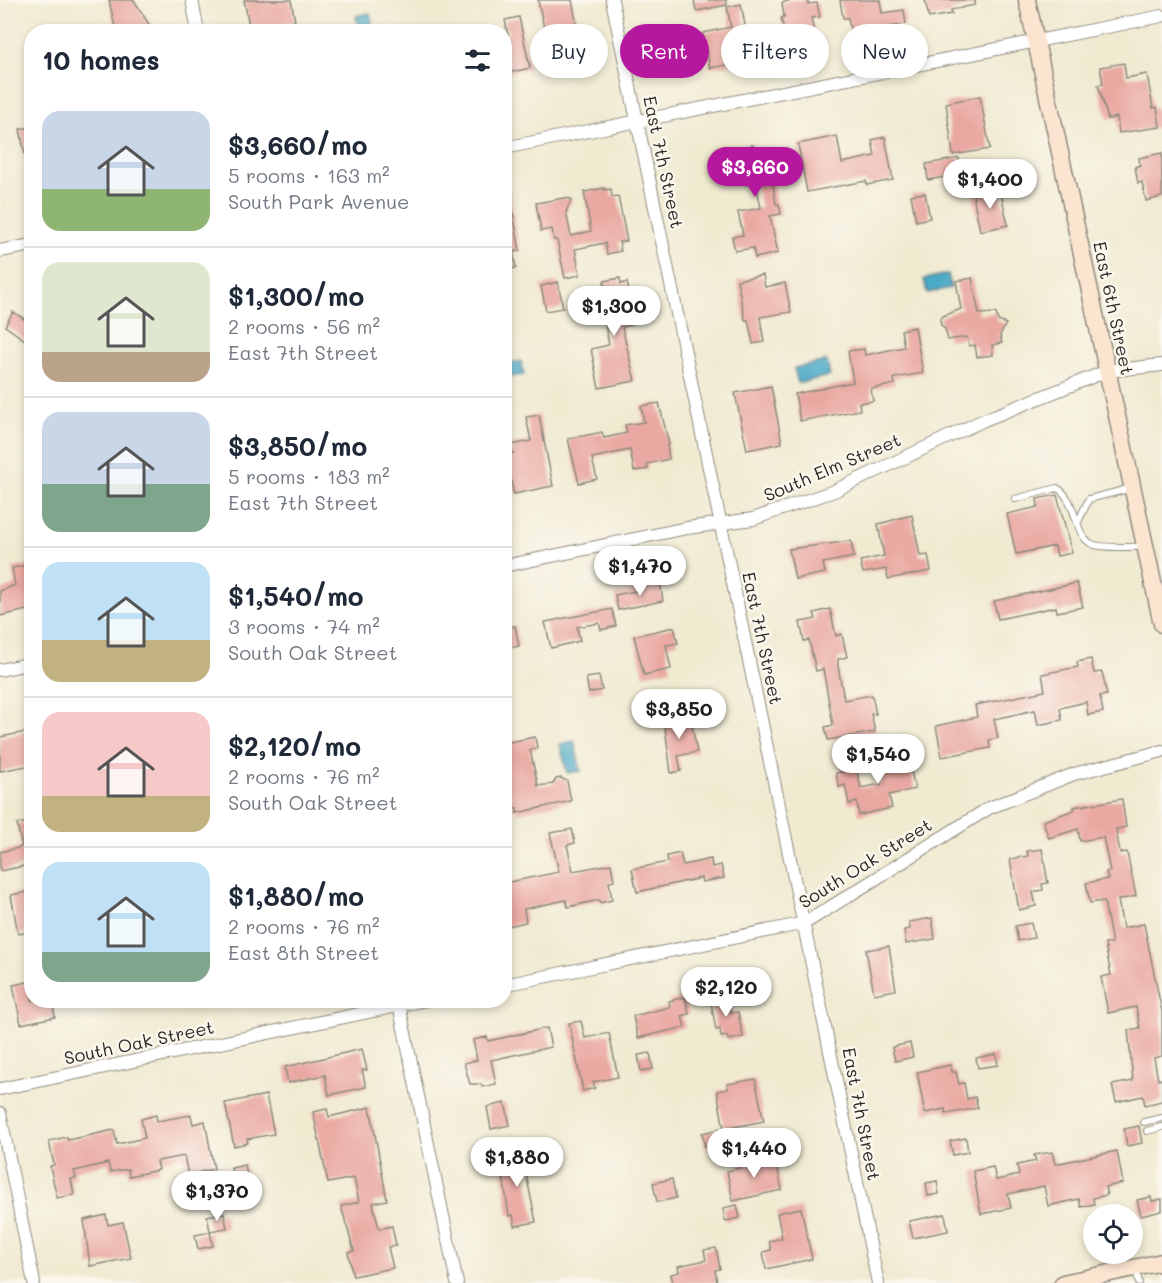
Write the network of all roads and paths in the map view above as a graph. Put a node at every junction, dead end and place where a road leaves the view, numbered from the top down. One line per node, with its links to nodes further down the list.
1 (192, 0): 5 (street)
2 (612, 0): 7 (street, East 7th Street)
3 (1027, 0): 6 (street, East 6th Street)
4 (1162, 16): 6 (street)
5 (196, 24)
6 (1037, 42): 7 (street); 12 (street, East 6th Street)
7 (637, 123): 8 (street); 16 (street, East 7th Street)
8 (512, 146)
9 (24, 246): 10 (street)
10 (0, 251)
11 (1162, 365): 12 (street, South Elm Street)
12 (1107, 371): 13 (street, East 6th Street); 16 (street, South Elm Street)
13 (1133, 488): 15 (lane); 17 (street, East 6th Street)
14 (1015, 499): 15 (lane)
15 (1078, 522): 17 (lane)
16 (720, 524): 18 (street, South Elm Street); 23 (street, East 7th Street)
17 (1145, 547): 19 (street, East 6th Street)
18 (512, 564)
19 (1162, 624)
20 (24, 665): 21 (street)
21 (0, 670)
22 (1162, 751): 23 (street, South Oak Street)
23 (805, 923): 24 (street, South Oak Street); 37 (street, East 7th Street)
24 (512, 983)
25 (375, 1008): 27 (street, South Oak Street)
26 (399, 1008): 36 (street)
27 (0, 1089)
28 (0, 1113): 35 (street)
29 (1162, 1118): 30 (lane)
30 (1144, 1122)
31 (1162, 1127): 32 (lane)
32 (1147, 1131)
33 (1162, 1263): 34 (street)
34 (1137, 1275): 38 (street)
35 (34, 1283)
36 (457, 1283)
37 (878, 1283)
38 (1063, 1283)

